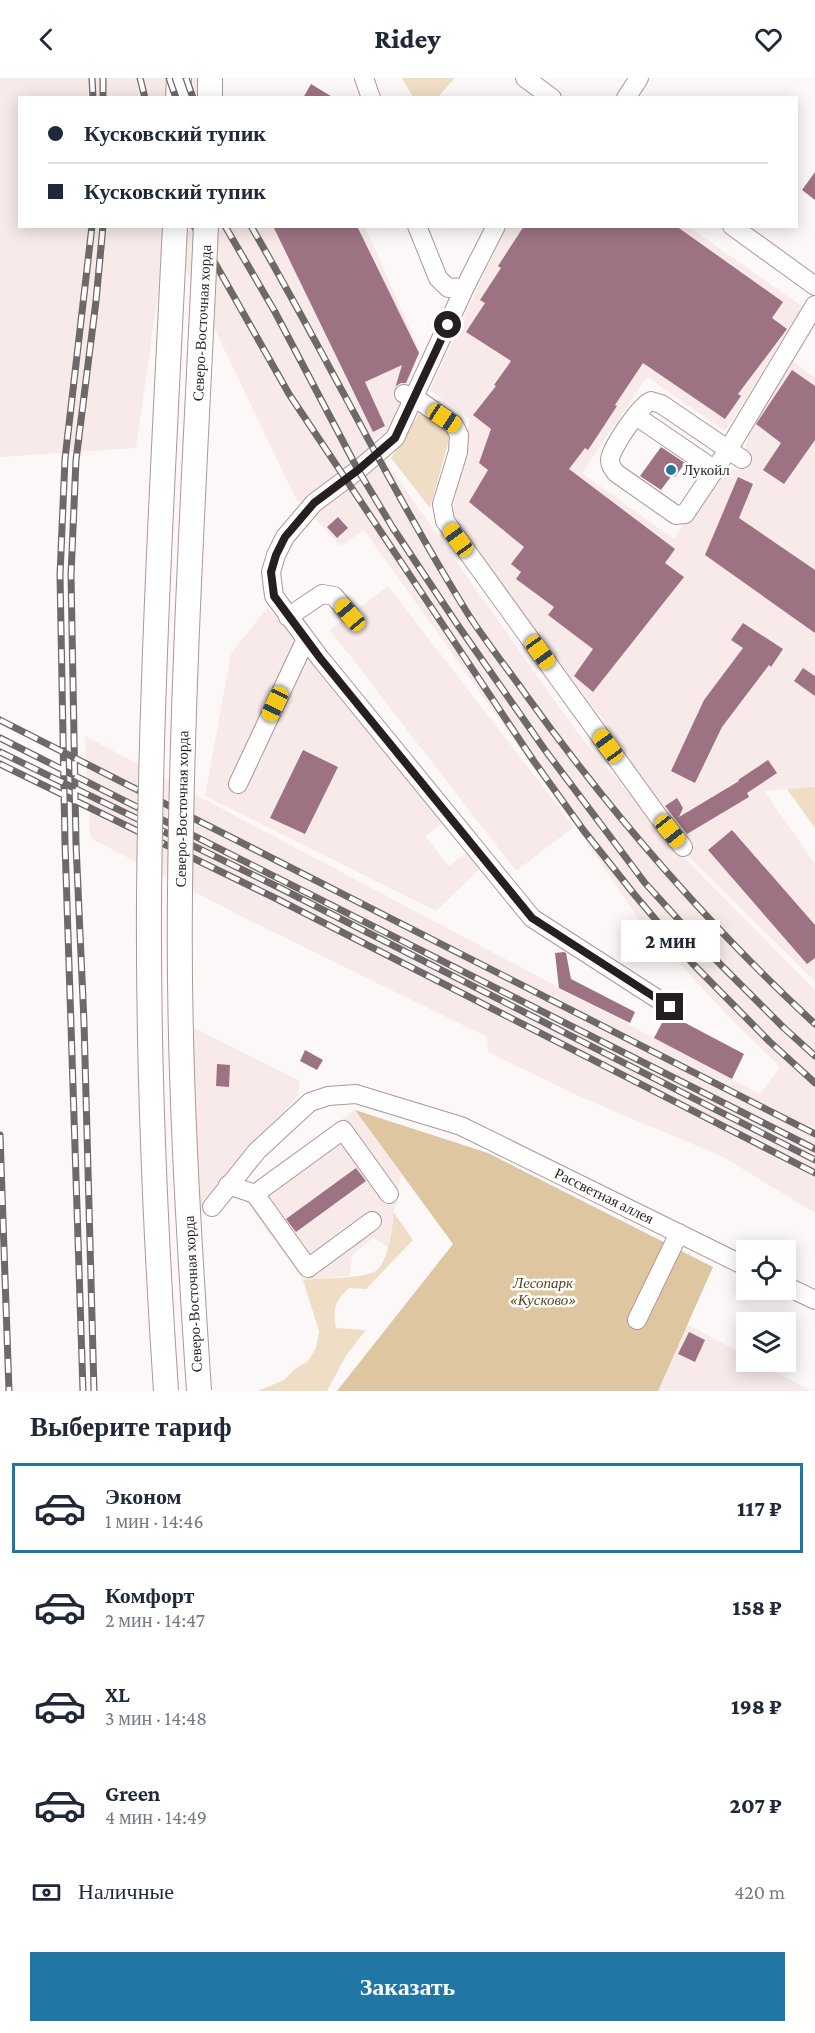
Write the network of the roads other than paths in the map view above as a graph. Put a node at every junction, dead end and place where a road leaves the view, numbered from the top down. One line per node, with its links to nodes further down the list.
1 (178, 78): 6 (main road)
2 (210, 78): 7 (main road)
3 (364, 78): 8 (street)
4 (525, 78): 9 (street)
5 (639, 78): 10 (street)
6 (178, 96)
7 (210, 96)
8 (370, 96)
9 (549, 96)
10 (627, 96)
11 (175, 228): 37 (main road, Северо-Восточная хорда, bridge)
12 (206, 228): 38 (main road, Северо-Восточная хорда, bridge)
13 (418, 228): 17 (street)
14 (494, 228): 17 (street)
15 (735, 228): 16 (street)
16 (815, 286)
17 (465, 288): 19 (street)
18 (815, 305): 20 (street)
19 (409, 395): 22 (street); 25 (street)
20 (729, 461): 20 (street)
21 (350, 615): 22 (street)
22 (288, 617): 23 (street)
23 (306, 639): 24 (street); 26 (street)
24 (238, 784)
25 (683, 847)
26 (670, 1007)
27 (228, 1185): 28 (street); 30 (street, Рассветная аллея); 32 (street, Рассветная аллея)
28 (255, 1194): 29 (street); 31 (street)
29 (389, 1194)
30 (212, 1206)
31 (372, 1221)
32 (679, 1233): 33 (street, Рассветная аллея); 36 (street)
33 (736, 1262)
34 (796, 1291): 35 (street)
35 (815, 1300)
36 (637, 1320)
37 (166, 1391)
38 (199, 1391)

